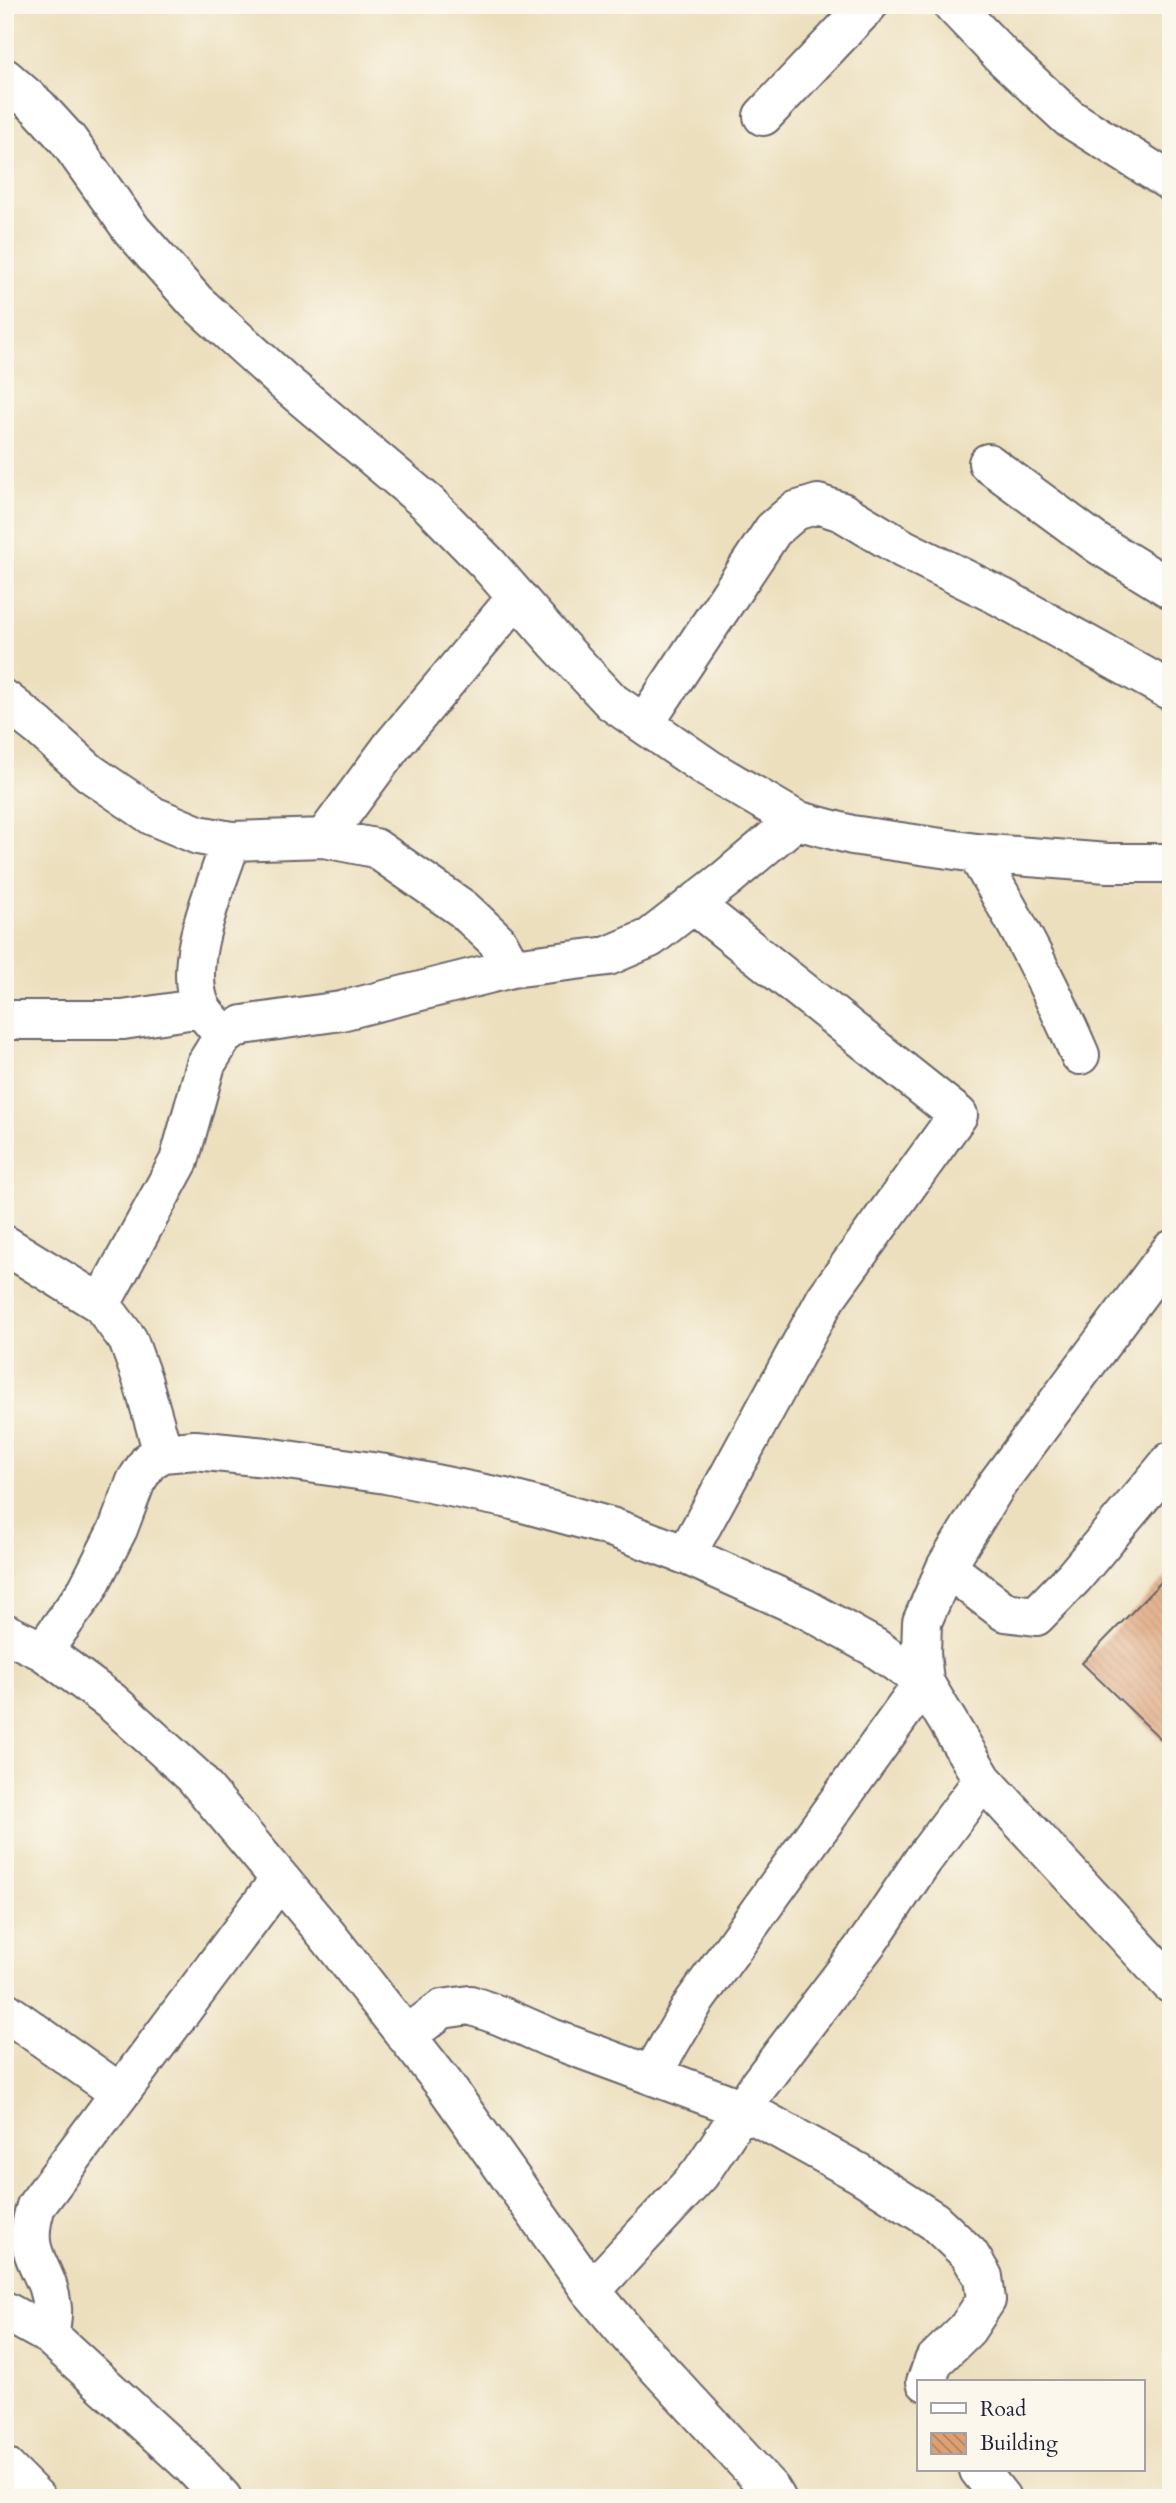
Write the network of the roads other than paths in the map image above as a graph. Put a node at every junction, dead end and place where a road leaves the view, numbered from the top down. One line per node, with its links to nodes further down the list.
1 (868, 5): 4 (street)
2 (953, 5): 5 (street)
3 (5, 79): 8 (street)
4 (763, 116)
5 (1171, 182)
6 (988, 463): 7 (street)
7 (1167, 579)
8 (517, 597): 11 (street); 13 (street)
9 (1171, 691): 11 (street)
10 (5, 700): 14 (street)
11 (644, 724): 12 (street)
12 (796, 820): 15 (street); 17 (street)
13 (324, 838): 14 (street); 18 (street)
14 (231, 841): 20 (street)
15 (976, 853): 16 (street); 21 (street)
16 (1171, 863)
17 (693, 904): 18 (street); 27 (street)
18 (512, 968): 20 (street)
19 (5, 1020): 20 (street)
20 (213, 1022): 24 (street)
21 (1080, 1055)
22 (5, 1245): 24 (street)
23 (1171, 1250): 28 (street)
24 (101, 1304): 25 (street)
25 (163, 1452): 27 (street); 30 (street)
26 (1171, 1461): 28 (street)
27 (686, 1555): 31 (street)
28 (946, 1567): 31 (street)
29 (5, 1633): 30 (street)
30 (43, 1651): 33 (street)
31 (924, 1682): 32 (street); 37 (street)
32 (983, 1780): 34 (street); 39 (street)
33 (280, 1879): 36 (street); 38 (street)
34 (1171, 1984)
35 (5, 2011): 38 (street)
36 (406, 2036): 37 (street); 40 (street)
37 (652, 2074): 39 (street)
38 (120, 2093): 42 (street)
39 (743, 2109): 40 (street); 43 (street)
40 (591, 2291): 48 (street)
41 (5, 2311): 42 (street)
42 (50, 2336): 47 (street)
43 (927, 2380)
44 (5, 2467): 46 (street)
45 (980, 2472): 49 (street)
46 (36, 2498)
47 (222, 2498)
48 (776, 2498)
49 (1000, 2498)

